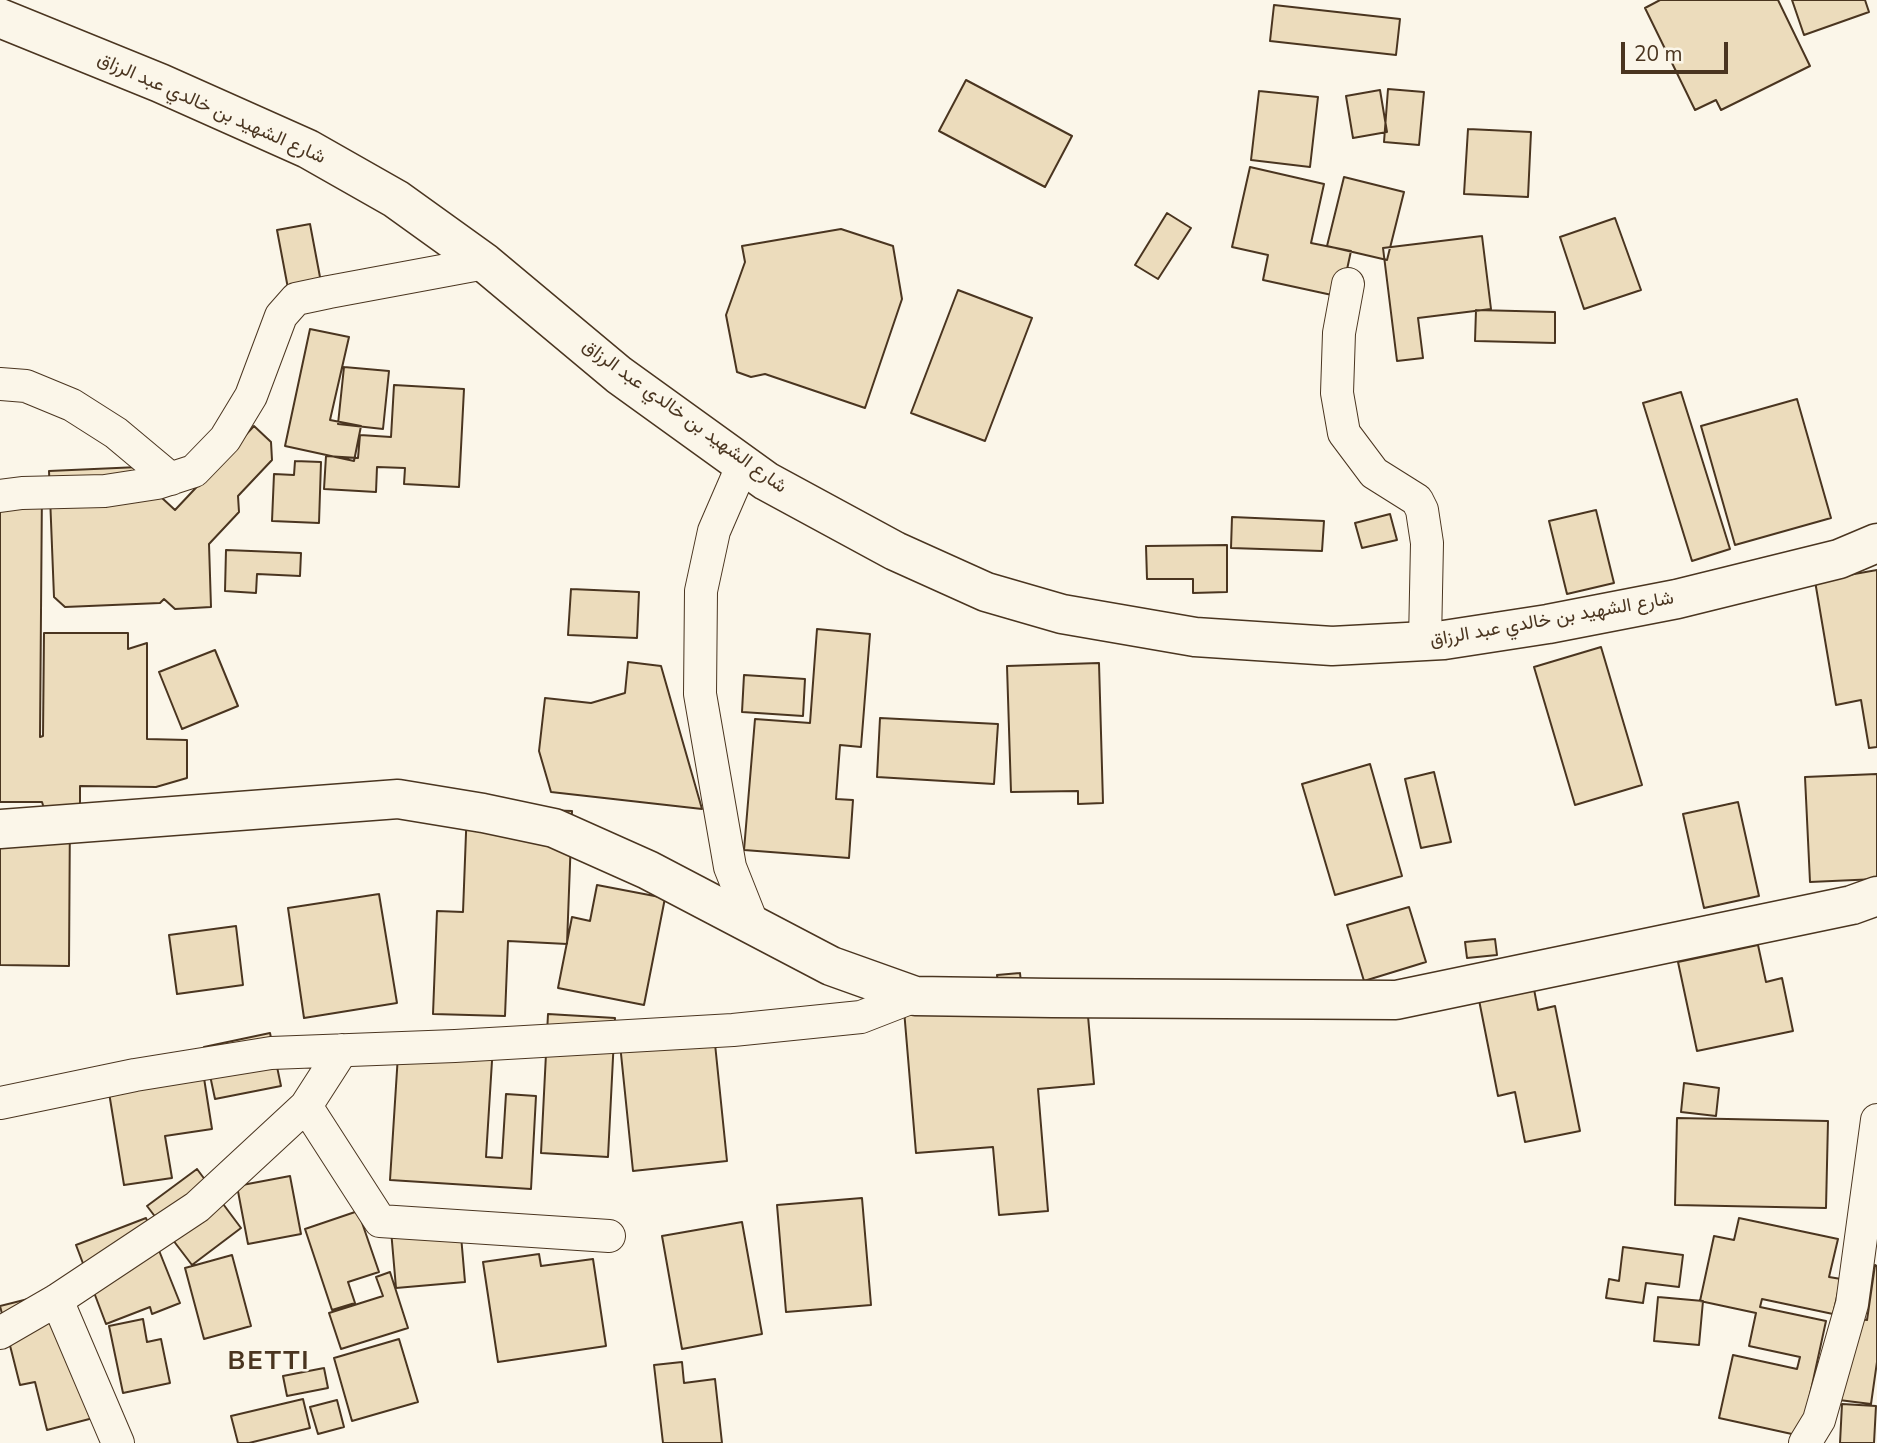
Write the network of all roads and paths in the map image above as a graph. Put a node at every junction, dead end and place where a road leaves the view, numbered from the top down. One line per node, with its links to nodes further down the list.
1 (0, 18): 2 (main road, شارع الشهيد بن خالدي عبد الرزاق)
2 (485, 263): 5 (main road, شارع الشهيد بن خالدي عبد الرزاق); 6 (street)
3 (1348, 284): 9 (street)
4 (0, 384): 6 (street)
5 (743, 464): 9 (main road, شارع الشهيد بن خالدي عبد الرزاق); 12 (street)
6 (171, 478): 7 (street)
7 (0, 496)
8 (1877, 542): 9 (main road, شارع الشهيد بن خالدي عبد الرزاق)
9 (1425, 642)
10 (0, 829): 12 (main road)
11 (1877, 896): 13 (main road)
12 (753, 925): 13 (main road)
13 (915, 996): 14 (street)
14 (342, 1050): 15 (street); 16 (street)
15 (0, 1103)
16 (306, 1105): 18 (street); 19 (street)
17 (1877, 1120): 22 (street)
18 (609, 1236)
19 (57, 1300): 20 (street); 21 (street)
20 (0, 1333)
21 (118, 1443)
22 (1805, 1443)

